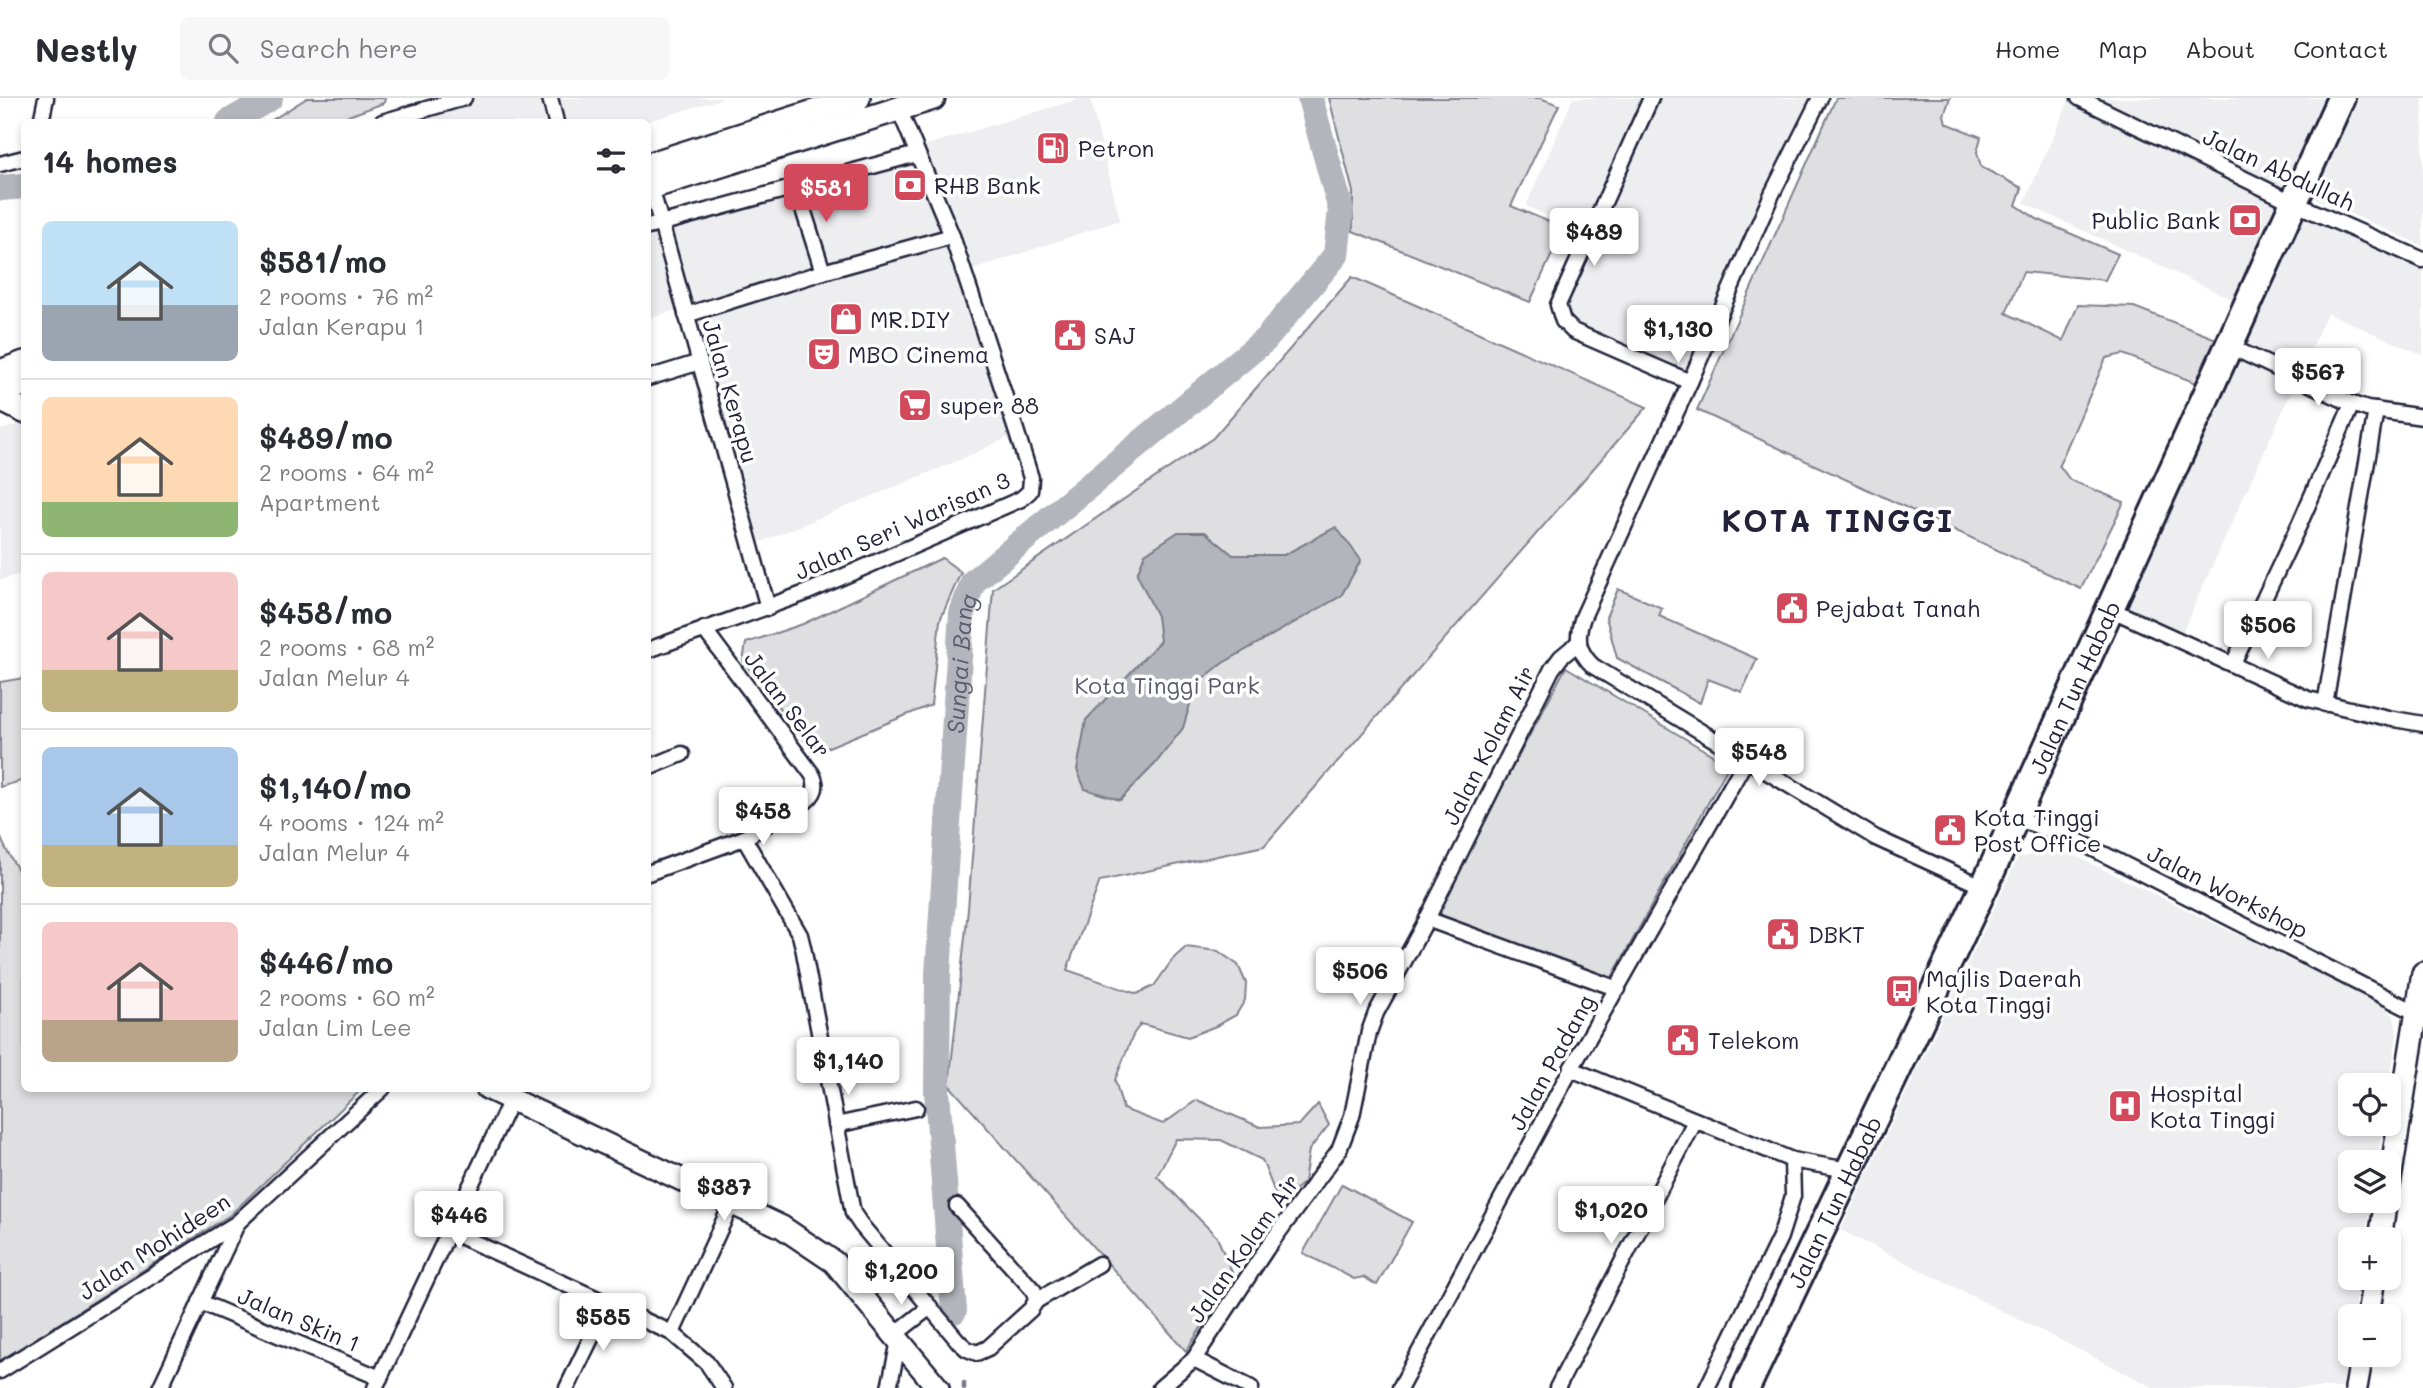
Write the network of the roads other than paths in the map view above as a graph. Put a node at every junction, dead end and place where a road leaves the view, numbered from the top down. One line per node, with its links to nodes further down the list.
1 (46, 98): 11 (street)
2 (464, 98): 12 (street)
3 (550, 98): 13 (street)
4 (858, 98): 17 (main road)
5 (933, 98): 10 (main road)
6 (1651, 98): 32 (street)
7 (1820, 98): 32 (street)
8 (2084, 99): 21 (street, Jalan Abdullah)
9 (2337, 102): 21 (highway, Jalan Tun Habab)
10 (899, 109): 14 (street, Jalan Seri Warisan 3); 18 (main road)
11 (42, 119)
12 (392, 119)
13 (555, 119)
14 (917, 154): 19 (street); 23 (street, Jalan Seri Warisan 3)
15 (21, 159): 16 (street)
16 (0, 164)
17 (651, 179)
18 (651, 179)
19 (796, 187): 22 (street); 25 (street)
20 (651, 198): 22 (street, Jalan Kerapu)
21 (2294, 203): 24 (street, Jalan Abdullah); 27 (highway, Jalan Tun Habab)
22 (654, 225): 26 (street, Jalan Kerapu)
23 (952, 236): 25 (street); 40 (street, Jalan Seri Warisan 3)
24 (2423, 260)
25 (823, 272): 26 (street)
26 (686, 315): 28 (street, Jalan Kerapu)
27 (2229, 346): 36 (street); 41 (highway, Jalan Tun Habab)
28 (700, 362): 31 (street); 40 (street, Jalan Kerapu)
29 (21, 364): 30 (main road)
30 (0, 372)
31 (651, 377)
32 (1690, 382): 43 (street)
33 (21, 385): 34 (main road)
34 (0, 391)
35 (0, 400): 37 (main road)
36 (2352, 404): 38 (street); 45 (street)
37 (21, 410)
38 (2376, 410): 39 (street); 46 (street)
39 (2423, 417)
40 (768, 608): 42 (street, Jalan Seri Warisan 3)
41 (2110, 609): 45 (street); 51 (highway, Jalan Tun Habab)
42 (704, 629): 44 (street, Jalan Seri Warisan 3); 52 (street, Jalan Selar)
43 (1578, 643): 49 (street); 55 (street, Jalan Kolam Air)
44 (651, 649)
45 (2233, 664): 46 (street)
46 (2325, 704): 47 (street)
47 (2423, 724)
48 (682, 754): 50 (street)
49 (1746, 760): 54 (street); 57 (street, Jalan Padang)
50 (651, 767)
51 (2015, 818): 54 (highway, Jalan Tun Habab); 58 (street, Jalan Workshop)
52 (744, 838): 53 (street, Jalan Selar); 65 (street)
53 (651, 872)
54 (1984, 887): 68 (highway, Jalan Tun Habab)
55 (1427, 919): 57 (street); 80 (street, Jalan Kolam Air)
56 (2423, 973): 58 (street)
57 (1618, 989): 59 (street, Jalan Padang)
58 (2417, 1013): 66 (street)
59 (1571, 1069): 64 (street); 91 (street, Jalan Padang)
60 (379, 1092): 71 (street, Jalan Mohideen)
61 (496, 1092): 62 (street)
62 (511, 1100): 69 (street); 72 (street)
63 (916, 1108): 65 (street)
64 (1695, 1121): 67 (street); 92 (street)
65 (836, 1125): 77 (street)
66 (2395, 1150)
67 (1792, 1160): 68 (street); 93 (street)
68 (1849, 1170): 94 (highway, Jalan Tun Habab)
69 (732, 1203): 78 (street); 79 (street)
70 (957, 1206): 74 (street)
71 (237, 1223): 75 (street); 82 (street, Jalan Mohideen)
72 (449, 1231): 76 (street); 83 (street)
73 (1099, 1264): 74 (street)
74 (1036, 1301): 77 (street)
75 (201, 1302): 83 (street, Jalan Skin 1); 84 (street)
76 (608, 1303): 78 (street); 85 (street)
77 (930, 1307): 79 (street)
78 (672, 1333): 86 (street)
79 (897, 1338): 87 (street); 88 (street)
80 (1194, 1359): 89 (street, Jalan Kolam Air); 90 (street)
81 (2360, 1367): 95 (street)
82 (0, 1371)
83 (377, 1383)
84 (160, 1388)
85 (567, 1388)
86 (724, 1388)
87 (889, 1388)
88 (938, 1388)
89 (1160, 1388)
90 (1251, 1388)
91 (1400, 1388)
92 (1557, 1388)
93 (1707, 1388)
94 (1746, 1388)
95 (2356, 1388)

